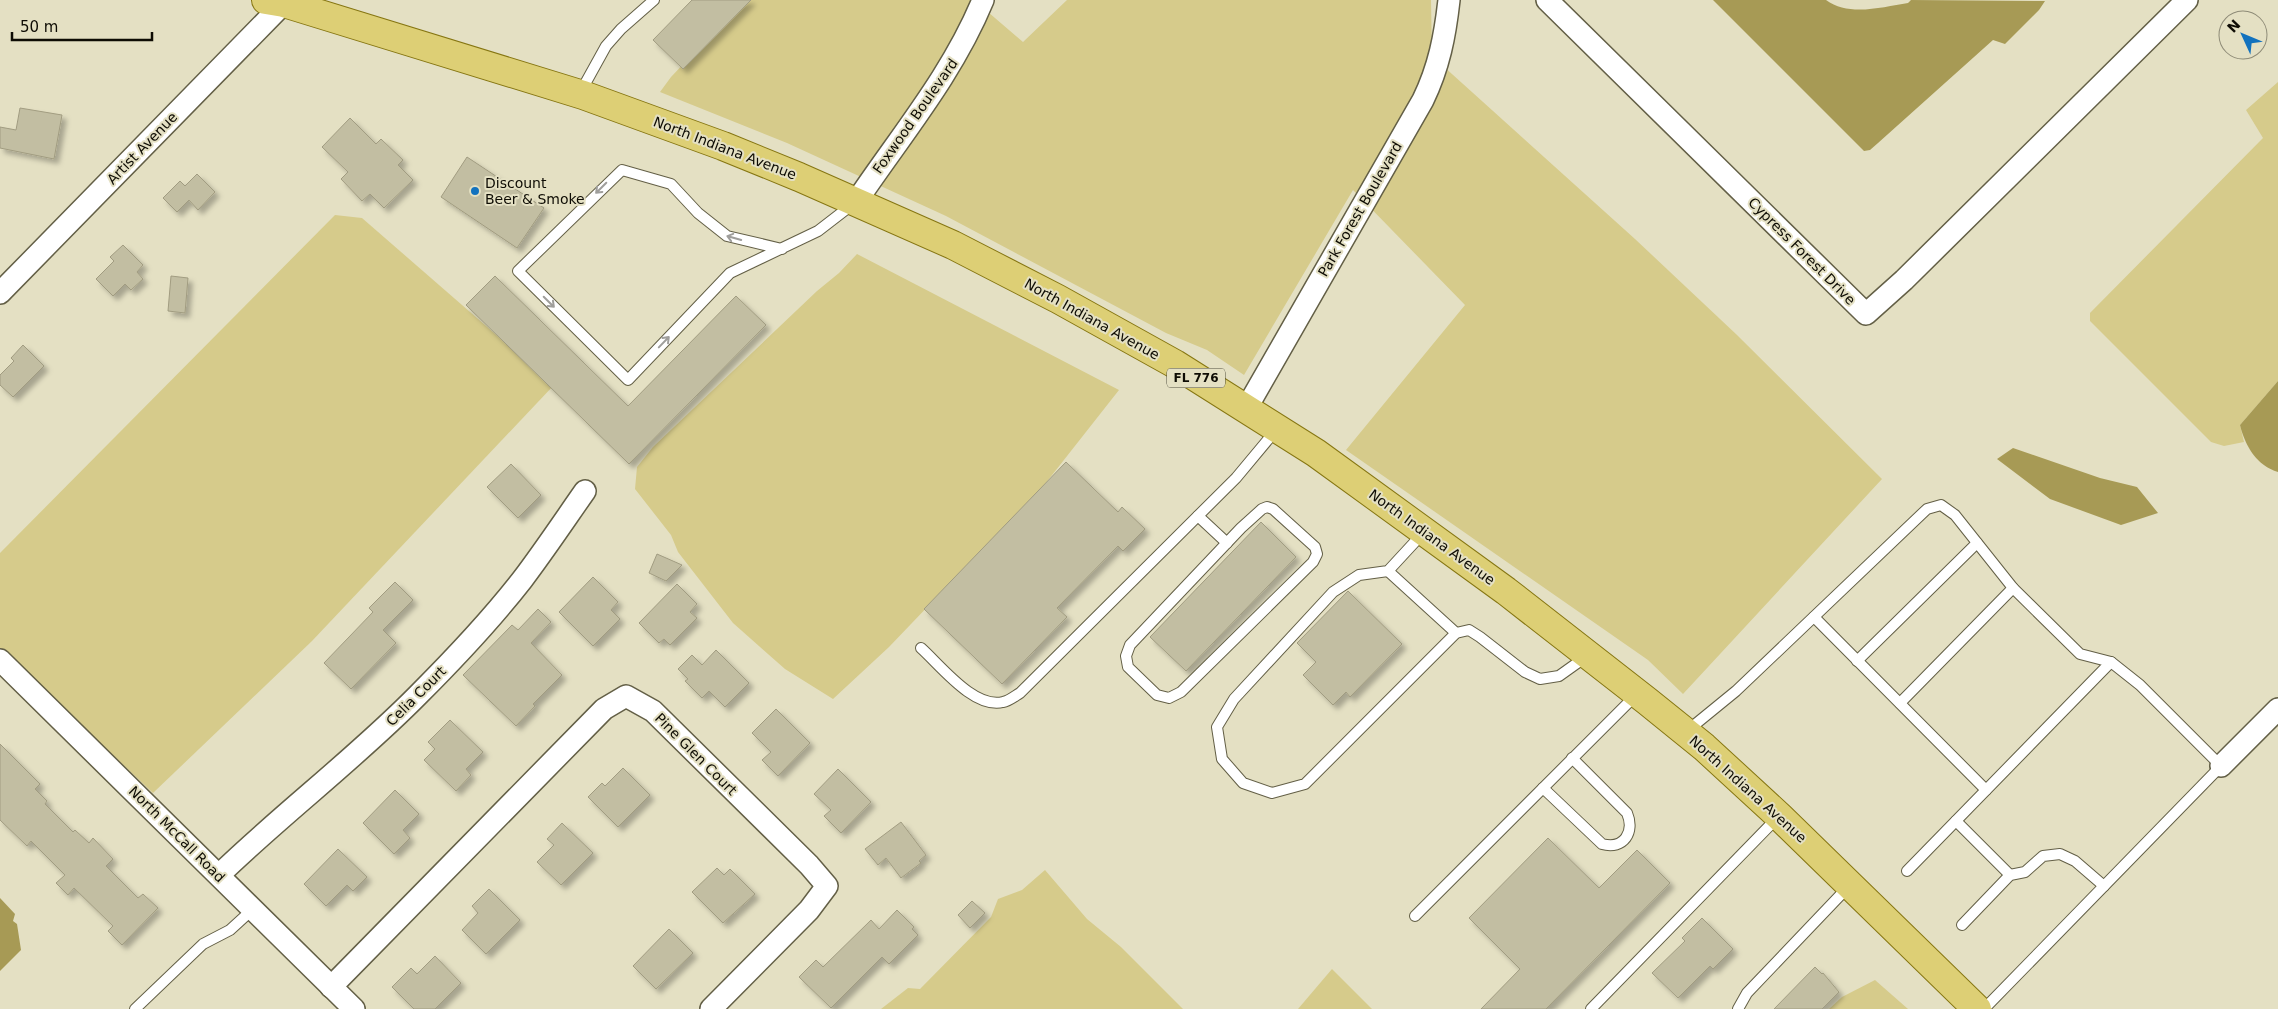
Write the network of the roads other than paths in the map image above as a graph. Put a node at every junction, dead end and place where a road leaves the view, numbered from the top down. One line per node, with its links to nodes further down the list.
1 (654, 0): 7 (lane)
2 (983, 0): 8 (street, Foxwood Boulevard)
3 (1449, 0): 11 (street, Park Forest Boulevard)
4 (1547, 0): 5 (street, Cypress Forest Drive)
5 (2187, 0)
6 (279, 1): 7 (main road, North Indiana Avenue / FL 776); 10 (street, Artist Avenue)
7 (580, 94): 8 (main road, North Indiana Avenue / FL 776)
8 (856, 202): 9 (lane); 11 (main road, North Indiana Avenue / FL 776)
9 (782, 249): 9 (lane, one-way to 9)
10 (0, 293)
11 (1246, 409): 12 (main road, North Indiana Avenue / FL 776)
12 (1278, 429): 14 (lane); 15 (main road, North Indiana Avenue / FL 776)
13 (585, 491): 38 (street, Celia Court)
14 (1198, 516): 16 (lane); 22 (lane)
15 (1425, 532): 18 (lane); 23 (main road, North Indiana Avenue / FL 776)
16 (1227, 543): 16 (lane)
17 (1977, 543): 19 (lane); 20 (lane); 25 (lane)
18 (1388, 571): 21 (lane); 21 (lane)
19 (2013, 588): 26 (lane); 28 (lane)
20 (1814, 617): 25 (lane); 30 (lane)
21 (1456, 634): 23 (lane)
22 (921, 648)
23 (1588, 654): 27 (main road, North Indiana Avenue / FL 776)
24 (0, 660): 38 (street, North McCall Road)
25 (1857, 661): 28 (lane)
26 (2111, 662): 32 (lane); 34 (lane)
27 (1637, 693): 30 (main road, North Indiana Avenue / FL 776); 31 (lane)
28 (1900, 703): 34 (lane)
29 (2278, 709): 32 (street)
30 (1685, 732): 35 (main road, North Indiana Avenue / FL 776)
31 (1572, 758): 33 (lane); 33 (lane)
32 (2221, 766): 41 (lane)
33 (1543, 788): 43 (lane)
34 (1986, 790): 36 (lane)
35 (1779, 816): 40 (main road, North Indiana Avenue / FL 776); 49 (lane)
36 (1956, 821): 37 (lane); 39 (lane)
37 (1907, 871)
38 (219, 875): 42 (street, North McCall Road)
39 (2010, 875): 41 (lane); 44 (lane)
40 (1850, 884): 50 (lane); 51 (main road, North Indiana Avenue / FL 776)
41 (2104, 886): 52 (lane)
42 (253, 909): 45 (street, North McCall Road); 46 (lane)
43 (1415, 916)
44 (1962, 924)
45 (331, 987): 47 (street, North McCall Road); 48 (street, Pine Glen Court)
46 (135, 1009)
47 (354, 1009)
48 (711, 1009)
49 (1591, 1009)
50 (1738, 1009)
51 (1978, 1009)
52 (1984, 1009)

